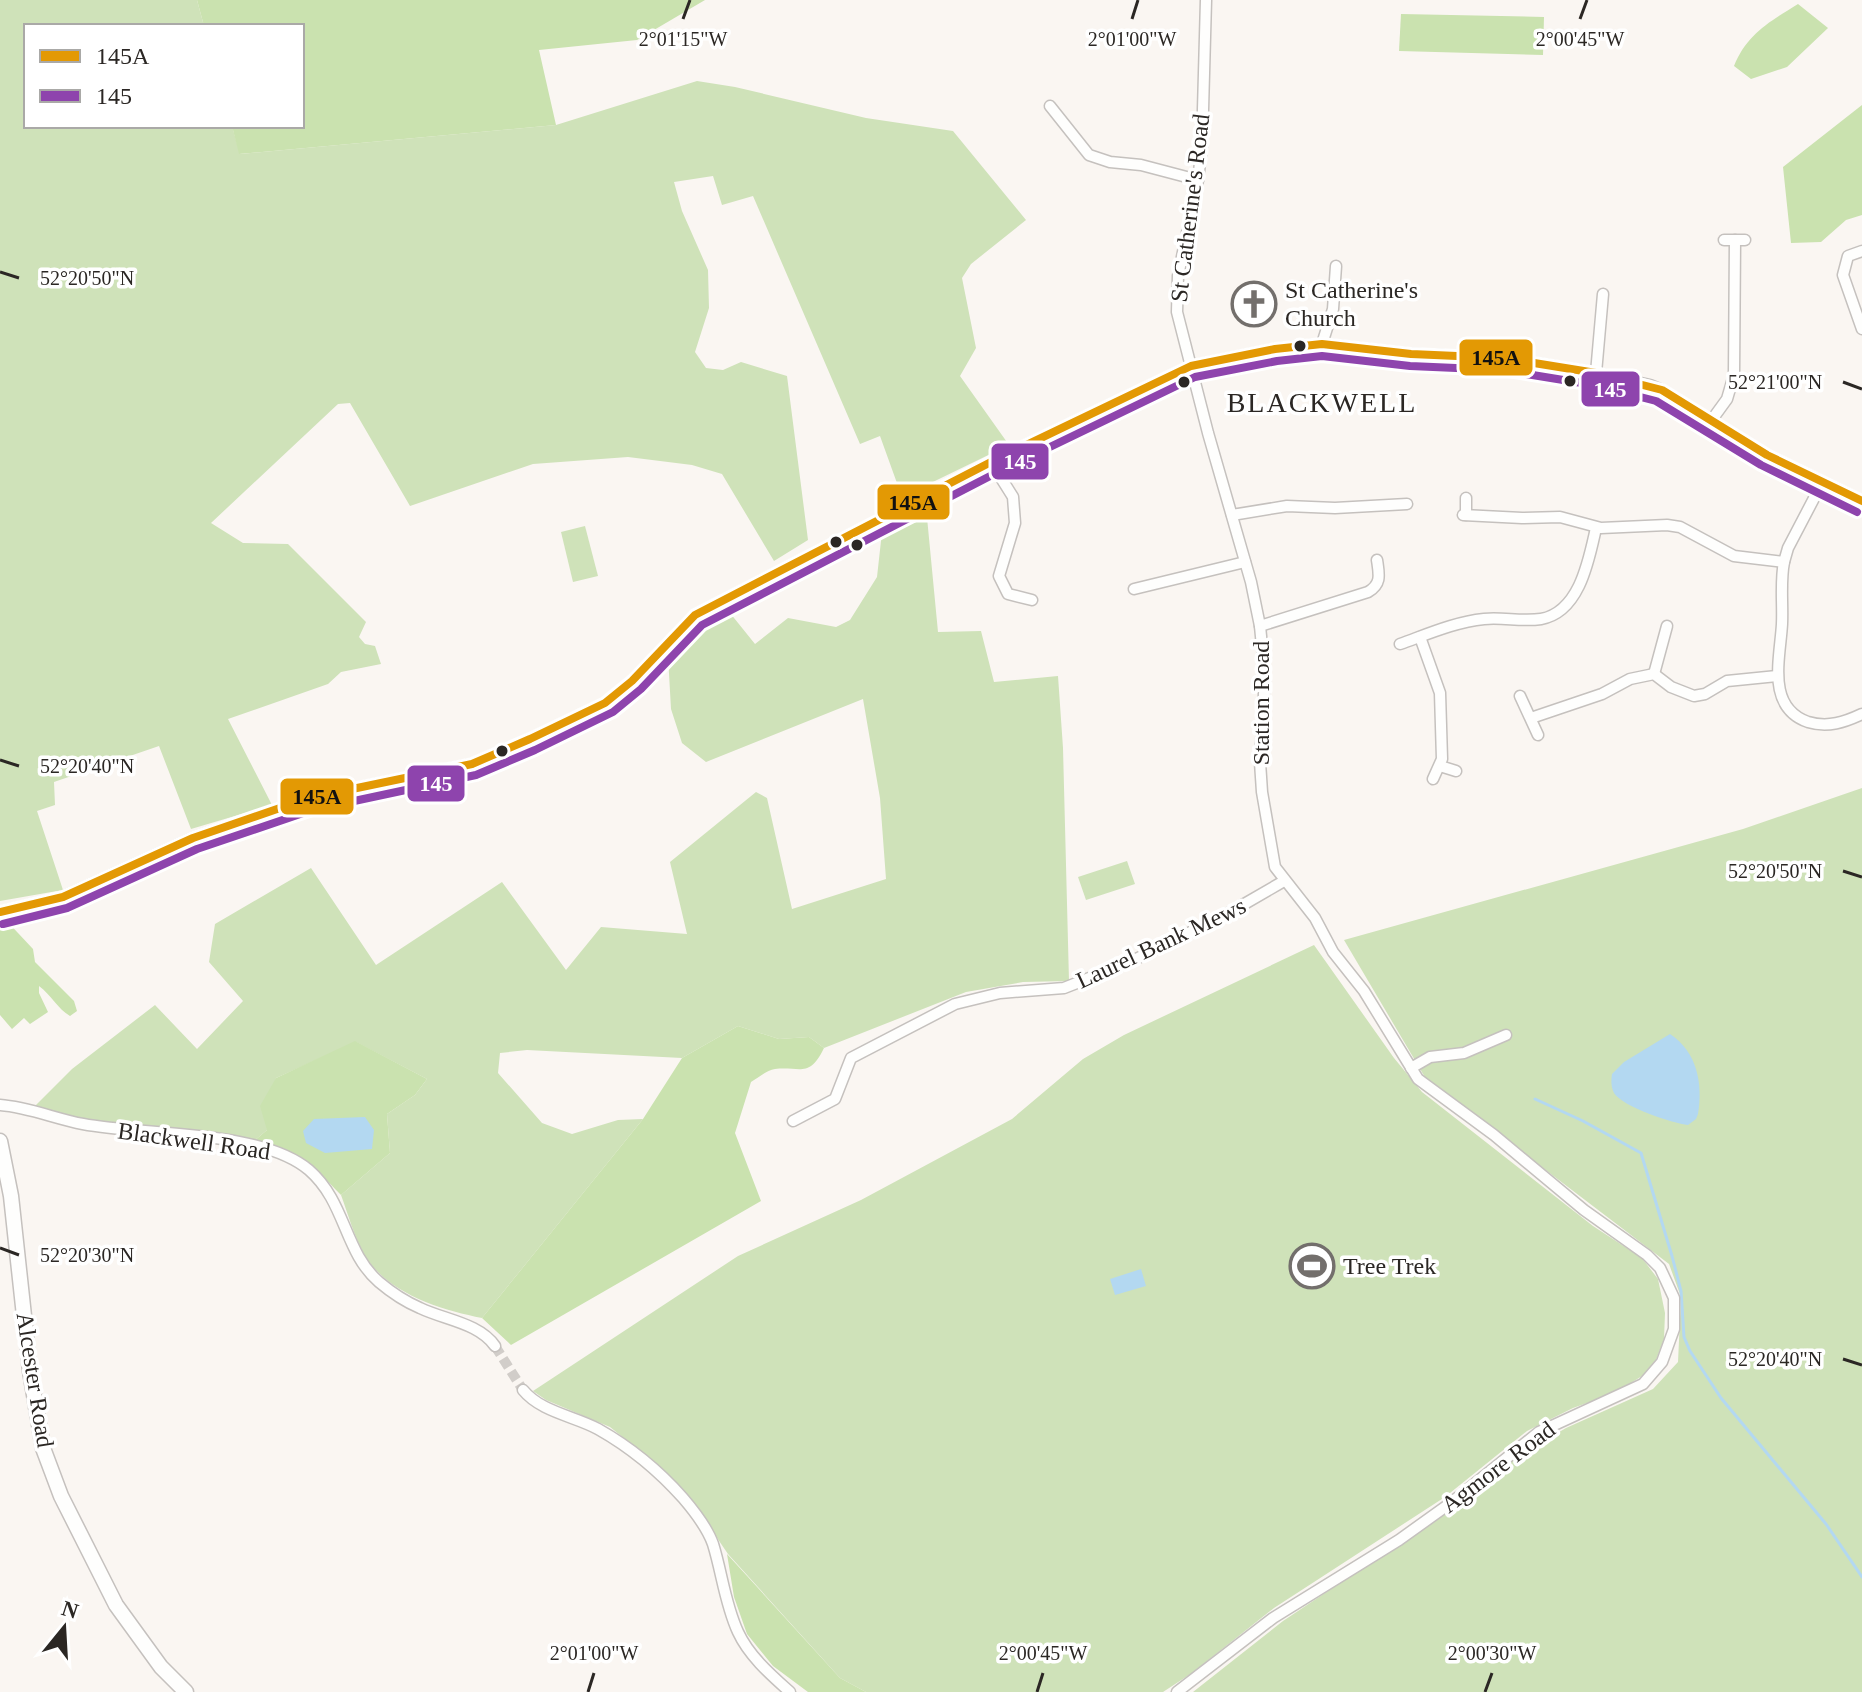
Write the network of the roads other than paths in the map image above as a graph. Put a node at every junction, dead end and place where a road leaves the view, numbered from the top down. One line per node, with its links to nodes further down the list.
1 (1206, 0): 3 (street, St Catherine's Road)
2 (1050, 106): 3 (street)
3 (1198, 180): 10 (street, St Catherine's Road)
4 (1735, 240): 12 (street)
5 (1862, 251): 8 (street)
6 (1336, 266): 9 (street)
7 (1603, 294): 11 (street)
8 (1862, 329)
9 (1322, 344): 10 (street); 11 (street)
10 (1191, 366): 13 (street); 18 (street, Station Road)
11 (1596, 373): 12 (street)
12 (1711, 421): 14 (street)
13 (991, 462): 24 (street); 39 (street)
14 (1822, 483): 16 (street); 22 (street)
15 (1466, 498): 19 (street)
16 (1862, 501)
17 (1407, 504): 18 (street)
18 (1232, 515): 21 (street, Station Road)
19 (1596, 528): 22 (street); 26 (street)
20 (1377, 560): 25 (street)
21 (1245, 562): 23 (street); 25 (street, Station Road)
22 (1784, 562): 30 (street)
23 (1134, 589)
24 (1032, 600)
25 (1260, 626): 38 (street, Station Road)
26 (1420, 637): 28 (street); 35 (street)
27 (1678, 641): 29 (street)
28 (1400, 644)
29 (1654, 674): 30 (street); 33 (street)
30 (1777, 676): 32 (street)
31 (1520, 696): 33 (street)
32 (1862, 714)
33 (1531, 718): 34 (street)
34 (1538, 735)
35 (1440, 766): 36 (street); 37 (street)
36 (1456, 771)
37 (1433, 779)
38 (1284, 881): 40 (street, Station Road); 44 (street, Laurel Bank Mews)
39 (0, 912)
40 (1323, 936): 42 (street, Agmore Road)
41 (1506, 1035): 42 (street)
42 (1411, 1068): 50 (street, Agmore Road)
43 (0, 1105): 46 (street, Blackwell Road)
44 (793, 1121)
45 (0, 1141): 48 (main road, Alcester Road)
46 (495, 1346)
47 (523, 1390): 49 (street)
48 (186, 1692)
49 (790, 1692)
50 (1177, 1692)

